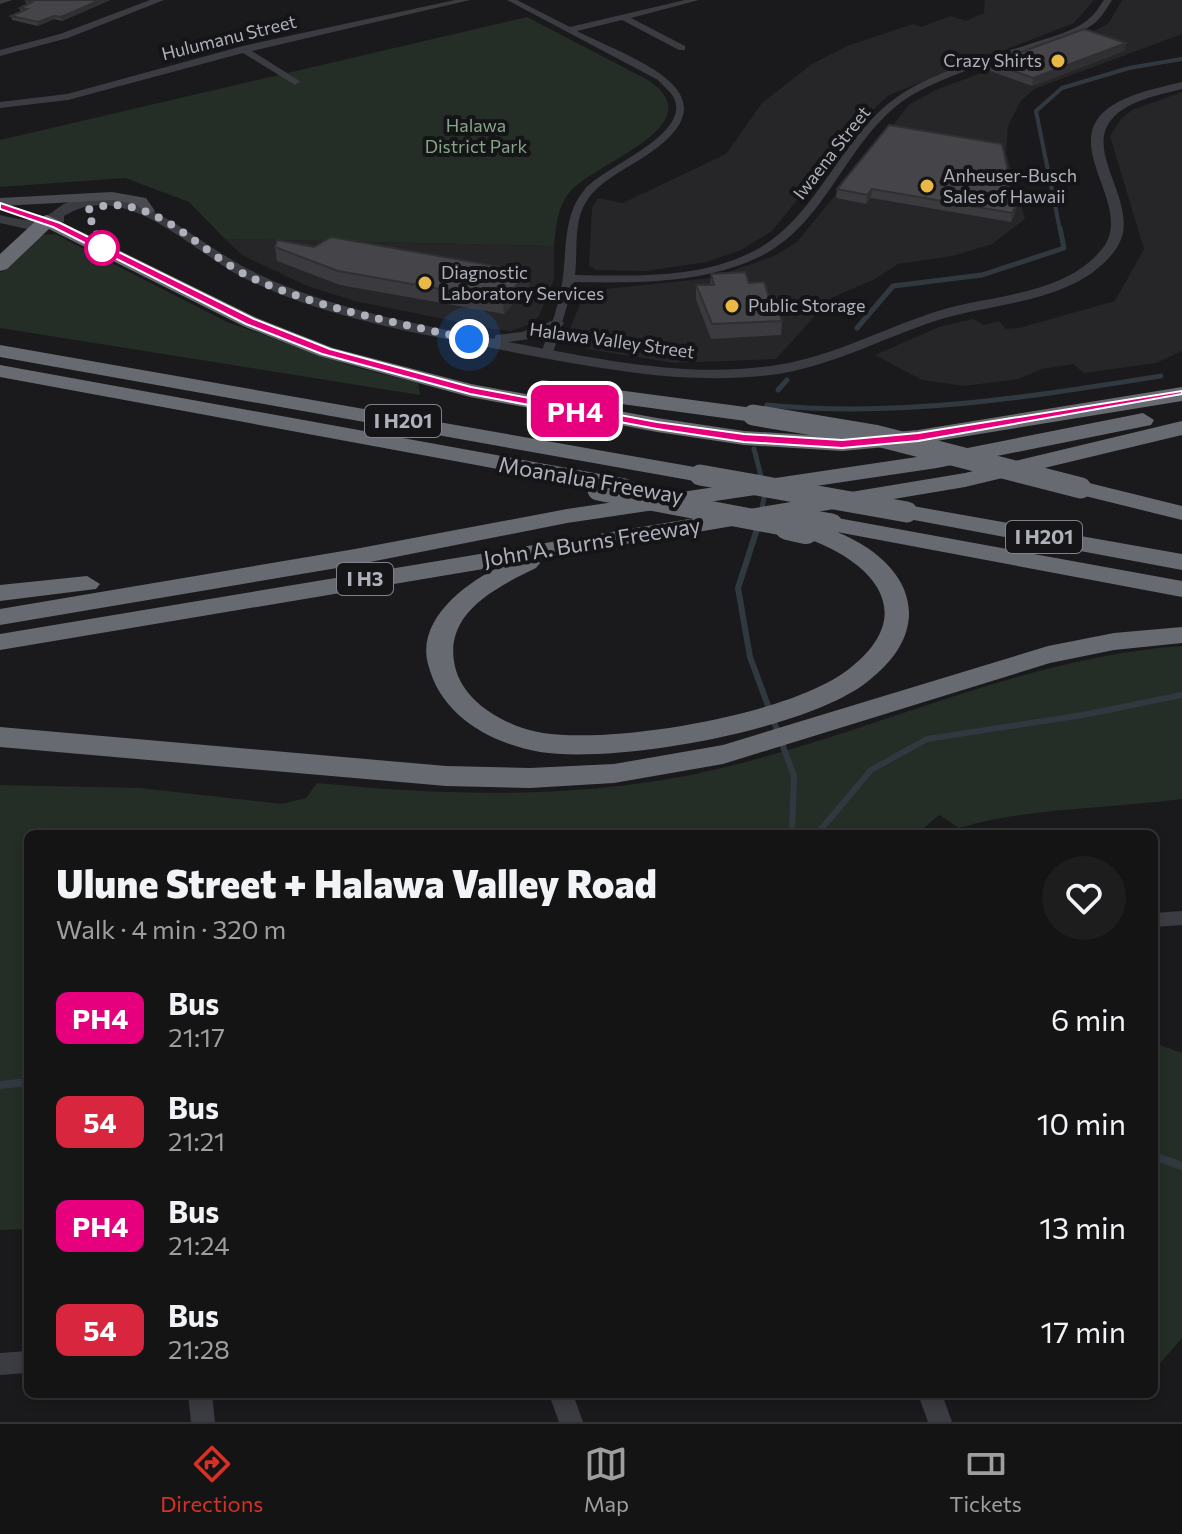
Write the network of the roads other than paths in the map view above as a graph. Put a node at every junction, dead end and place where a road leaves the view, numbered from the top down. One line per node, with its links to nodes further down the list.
1 (8, 0): 7 (street)
2 (159, 0): 12 (street)
3 (466, 0): 11 (street, Hulumanu Street)
4 (511, 0): 9 (street)
5 (695, 0): 8 (street)
6 (1108, 0): 24 (street, Iwaena Street)
7 (0, 2)
8 (623, 17): 9 (street); 10 (street)
9 (570, 30): 24 (street)
10 (682, 48)
11 (243, 49): 13 (street); 15 (street, Hulumanu Street)
12 (0, 53)
13 (295, 82)
14 (1182, 85): 29 (street, Halawa Valley Street)
15 (0, 105)
16 (0, 204): 18 (main road); 21 (main road)
17 (129, 204): 18 (street, Halawa Valley Street); 19 (street, Halawa Valley Street); 21 (street, Halawa Valley Street)
18 (148, 211): 27 (street, Halawa Valley Street)
19 (76, 216): 21 (street, Halawa Valley Street); 22 (highway)
20 (0, 219): 21 (street)
21 (47, 221): 22 (highway); 23 (highway)
22 (83, 238): 25 (highway)
23 (0, 265)
24 (569, 278): 26 (street)
25 (210, 300): 32 (highway); 37 (highway, bridge)
26 (557, 323): 27 (street); 29 (street)
27 (469, 339): 29 (street, Halawa Valley Street)
28 (0, 349): 40 (highway, Moanalua Freeway / I H201, bridge)
29 (547, 353)
30 (0, 371): 35 (highway, Moanalua Freeway / I H201)
31 (0, 385): 35 (highway)
32 (1182, 394)
33 (1182, 409): 38 (highway, John A. Burns Freeway / I H3, bridge)
34 (1182, 428): 39 (highway, John A. Burns Freeway / I H3, bridge)
35 (339, 434): 36 (highway, Moanalua Freeway / I H201)
36 (446, 454): 41 (highway, Moanalua Freeway / I H201, bridge); 46 (highway, bridge)
37 (1182, 513)
38 (567, 516): 42 (highway); 43 (highway, John A. Burns Freeway / I H3)
39 (718, 522): 45 (highway, John A. Burns Freeway / I H3); 46 (highway)
40 (1182, 562)
41 (1182, 589)
42 (0, 593)
43 (0, 617)
44 (1182, 635): 46 (highway)
45 (0, 642)
46 (746, 734): 47 (highway)
47 (0, 737)
48 (1182, 918): 49 (street)
49 (1158, 920)
50 (24, 1362): 51 (street)
51 (0, 1364)
52 (200, 1398): 55 (street)
53 (562, 1398): 56 (street)
54 (931, 1398): 57 (street)
55 (203, 1422)
56 (571, 1422)
57 (940, 1422)

